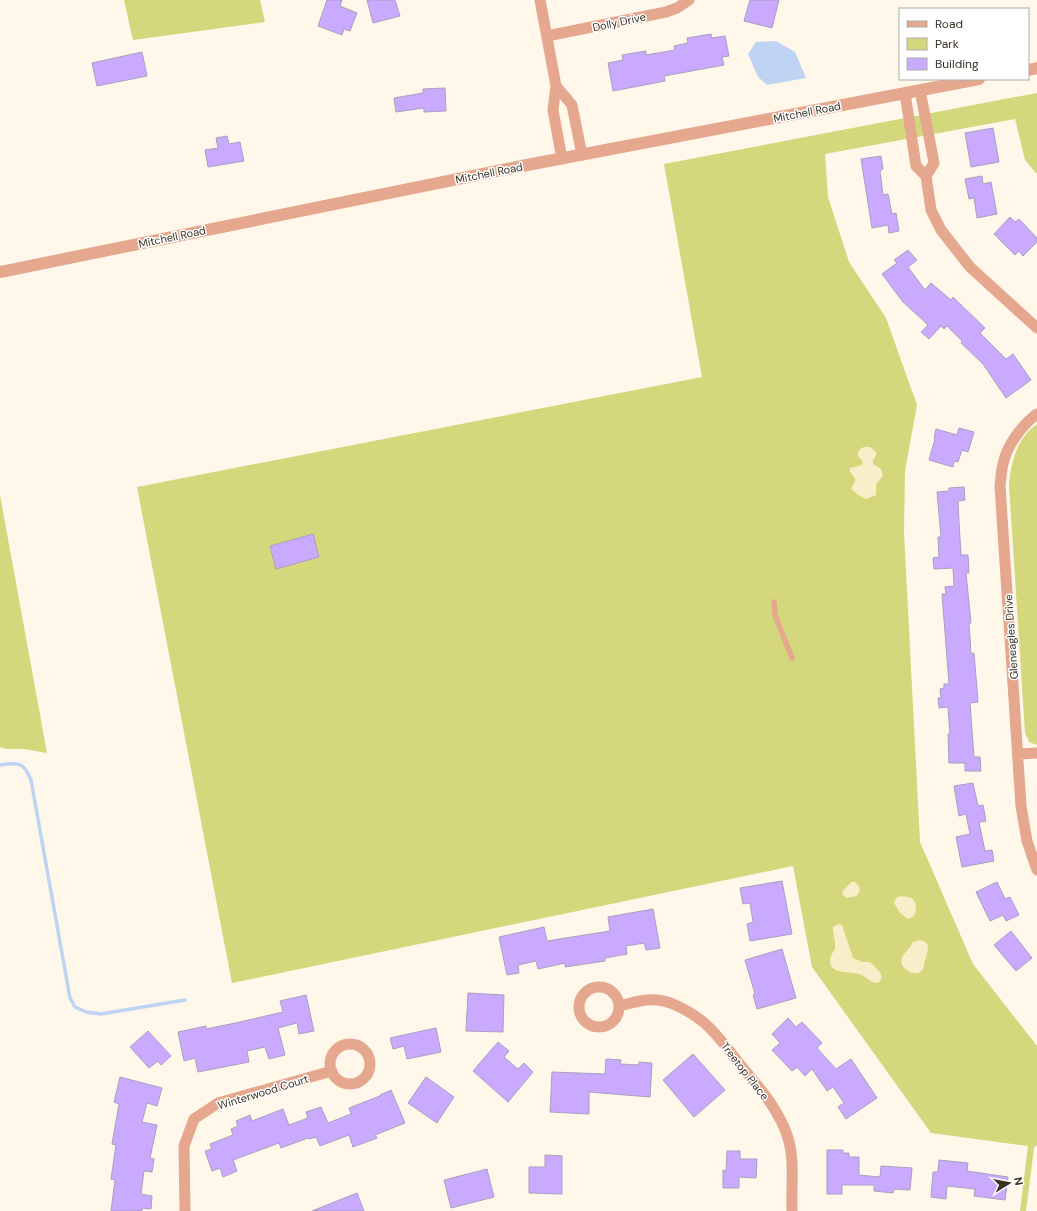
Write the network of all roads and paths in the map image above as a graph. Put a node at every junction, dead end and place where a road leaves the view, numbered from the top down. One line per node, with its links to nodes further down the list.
1 (540, 0): 3 (street)
2 (689, 0): 3 (street, Dolly Drive)
3 (547, 36): 5 (street)
4 (975, 80): 6 (street, Mitchell Road)
5 (556, 86): 8 (street); 9 (street)
6 (920, 90): 7 (street, Mitchell Road); 10 (street)
7 (905, 93): 8 (street, Mitchell Road); 10 (street)
8 (582, 155): 9 (street, Mitchell Road)
9 (562, 158): 11 (street, Mitchell Road)
10 (926, 176): 12 (street)
11 (0, 272)
12 (1037, 328)
13 (1037, 414): 17 (street, Gleneagles Drive)
14 (774, 602): 15 (lane)
15 (792, 658)
16 (1037, 753): 17 (street)
17 (1019, 754): 18 (street, Gleneagles Drive)
18 (1037, 870)
19 (619, 1006): 22 (street, Treetop Place)
20 (332, 1071): 21 (street, Winterwood Court)
21 (185, 1211)
22 (792, 1211)

